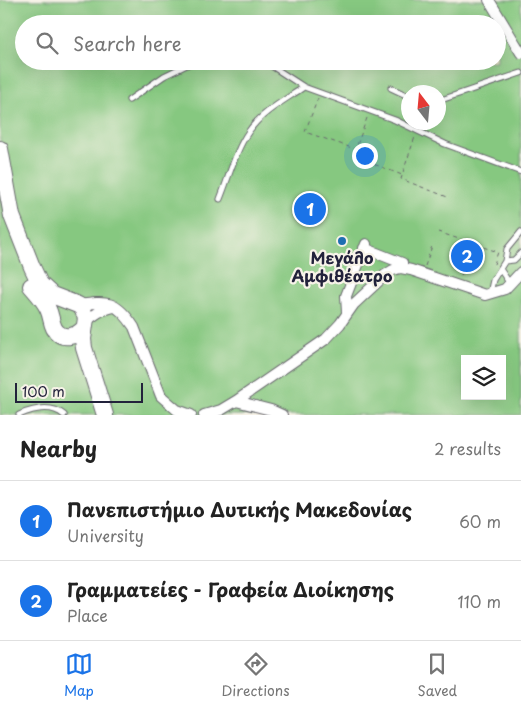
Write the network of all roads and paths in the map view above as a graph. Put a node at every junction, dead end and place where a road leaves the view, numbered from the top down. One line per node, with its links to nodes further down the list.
1 (489, 0): 2 (street)
2 (498, 15)
3 (506, 28): 4 (street)
4 (521, 53)
5 (176, 70): 13 (lane)
6 (278, 70): 8 (lane)
7 (521, 73): 12 (lane)
8 (304, 87): 10 (lane); 21 (lane)
9 (391, 88): 11 (lane)
10 (320, 93): 14 (lane); 17 (path)
11 (401, 93)
12 (446, 98)
13 (129, 100)
14 (369, 111): 15 (lane); 17 (path)
15 (417, 131): 18 (lane); 19 (path)
16 (0, 149): 35 (main road)
17 (355, 149): 19 (path)
18 (521, 172)
19 (402, 175): 20 (path)
20 (450, 198)
21 (220, 199)
22 (0, 201): 38 (main road)
23 (438, 232): 28 (path)
24 (521, 232): 27 (lane)
25 (432, 246): 32 (path)
26 (521, 253): 27 (lane)
27 (505, 261): 30 (lane)
28 (492, 264)
29 (401, 268): 32 (street); 37 (street); 37 (street)
30 (500, 269): 33 (lane); 34 (lane)
31 (521, 272): 33 (street)
32 (422, 273): 34 (street)
33 (510, 284): 34 (street)
34 (490, 294)
35 (74, 304): 36 (street); 38 (main road); 39 (main road)
36 (114, 307): 39 (street); 46 (street)
37 (347, 312): 41 (street)
38 (52, 319): 40 (main road)
39 (85, 326): 40 (main road); 45 (main road)
40 (61, 335): 44 (main road)
41 (236, 401): 47 (street); 48 (street)
42 (19, 415): 43 (lane)
43 (64, 415)
44 (93, 415)
45 (104, 415)
46 (191, 415)
47 (204, 415)
48 (282, 415)

